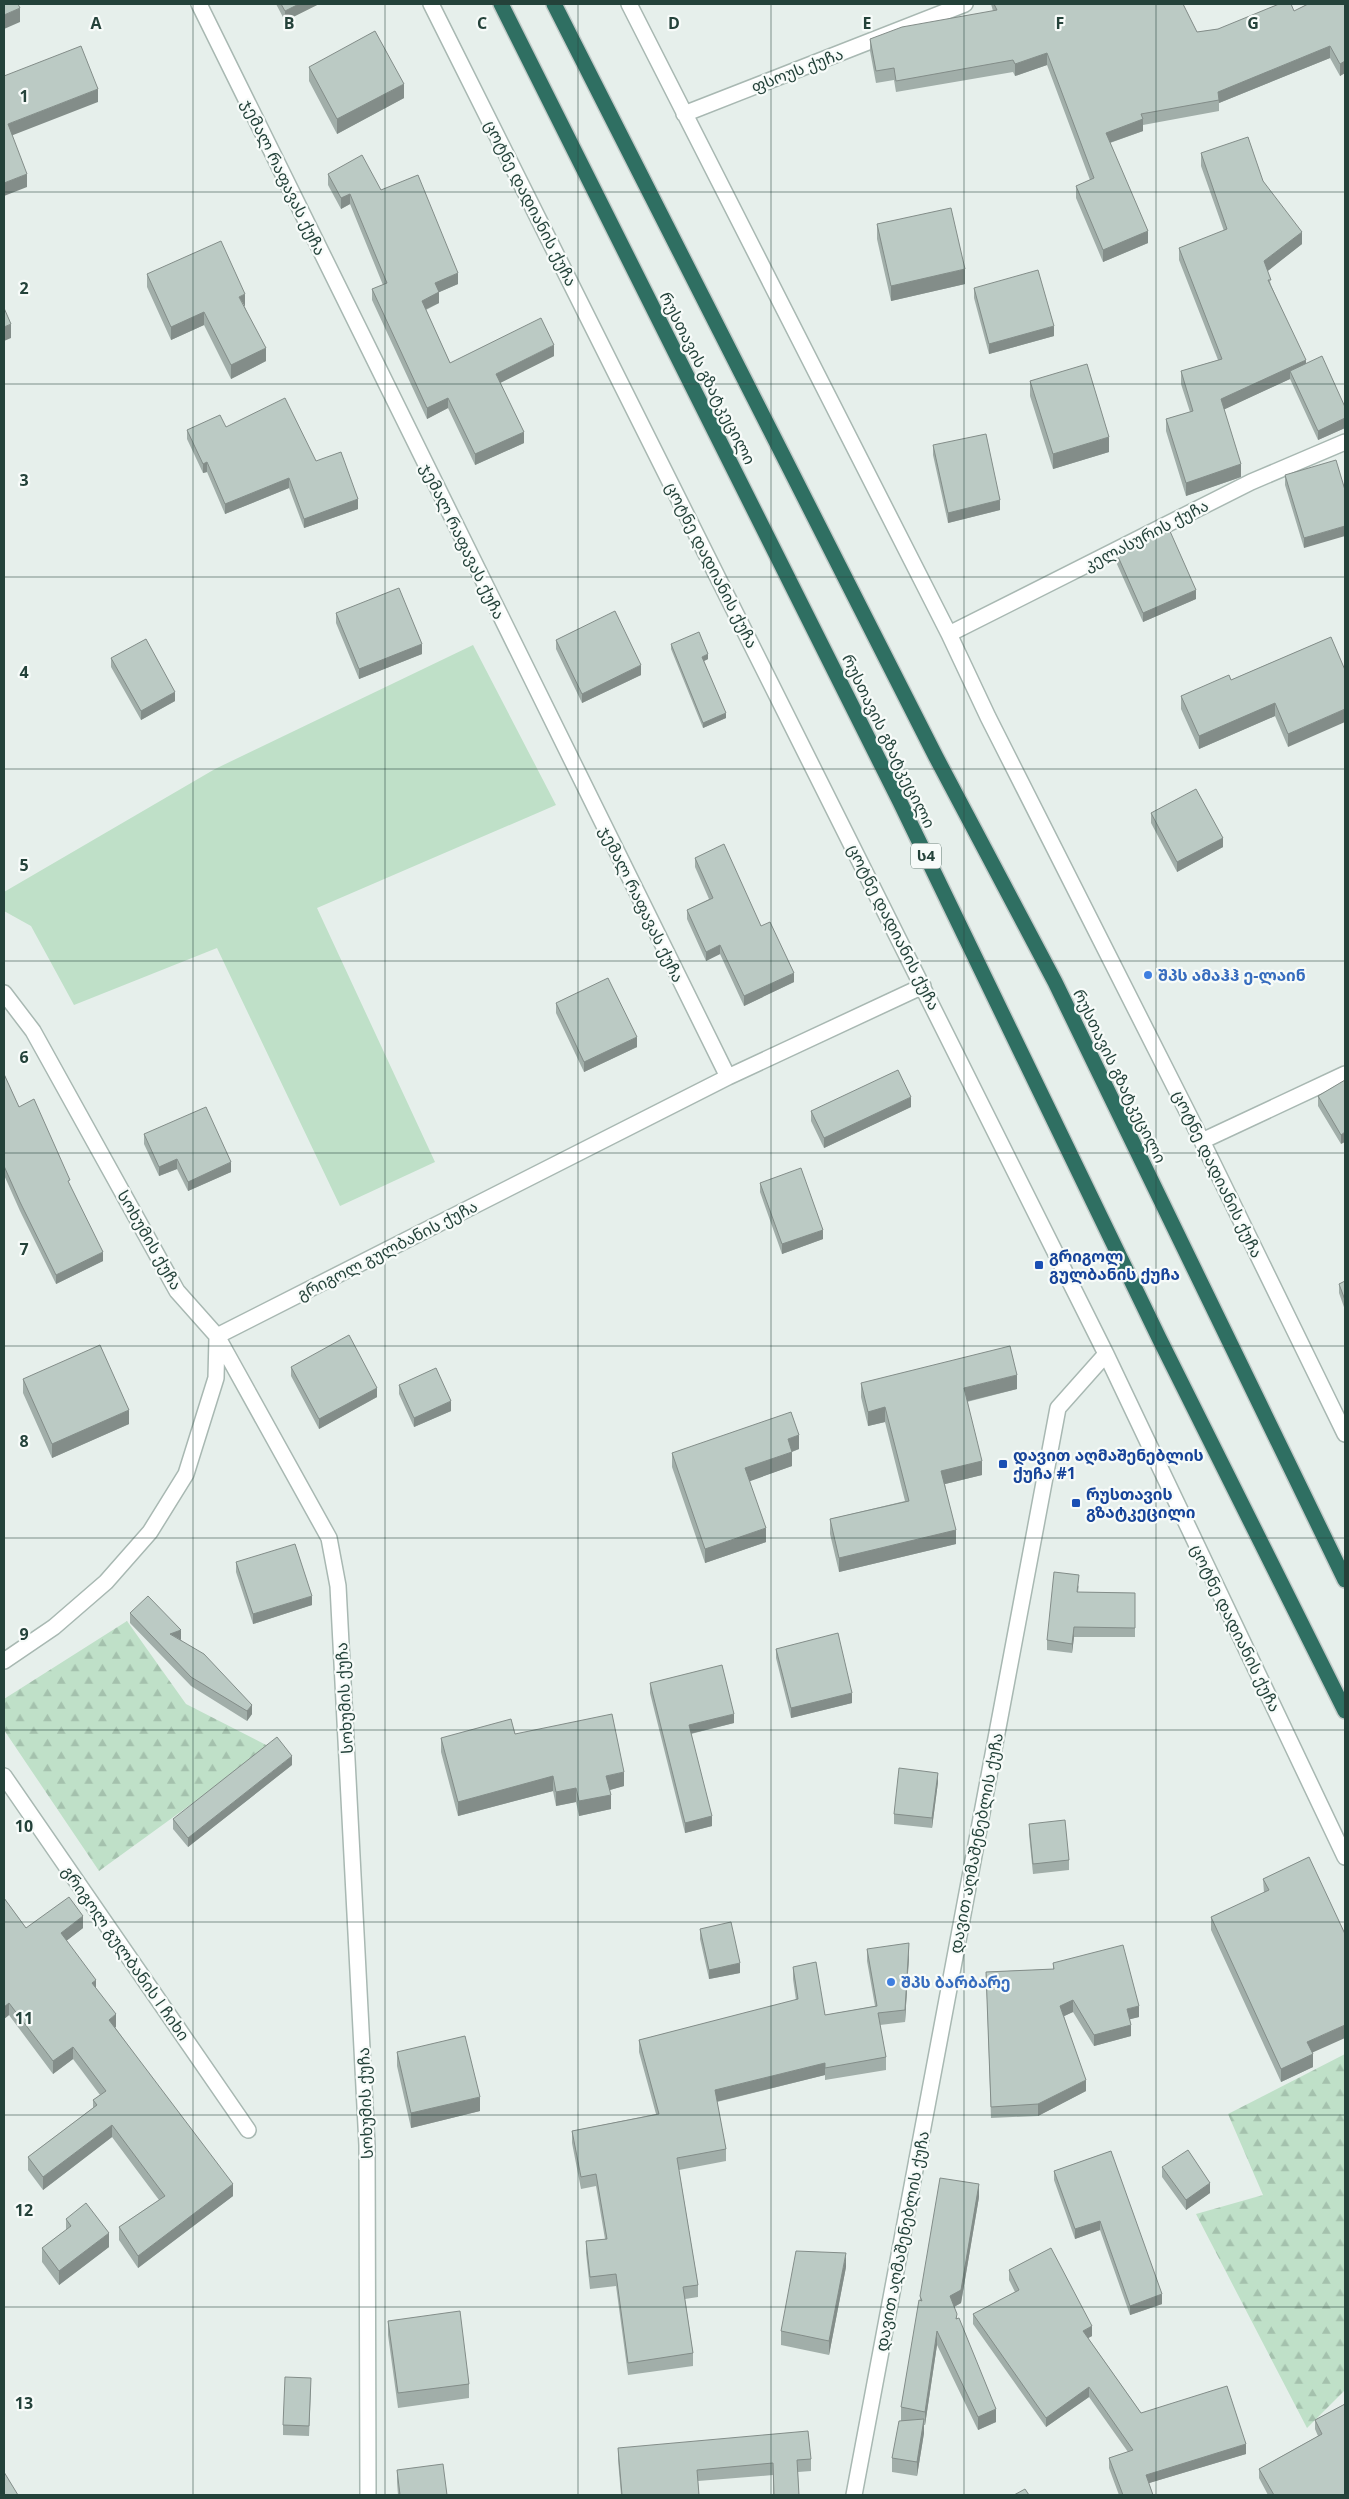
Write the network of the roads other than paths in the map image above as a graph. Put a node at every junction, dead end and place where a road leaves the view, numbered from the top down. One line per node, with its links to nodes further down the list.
1 (198, 4): 13 (street, ჯემალ რაფავას ქუჩა)
2 (431, 4): 10 (street, ცოტნე დადიანის ქუჩა)
3 (501, 4): 20 (highway, რუსთავის გზატკეცილი / ს4)
4 (554, 4): 18 (highway, რუსთავის გზატკეცილი)
5 (629, 4): 7 (street, ცოტნე დადიანის ქუჩა)
6 (965, 4): 7 (street, ფსოუს ქუჩა)
7 (684, 114): 9 (street, ცოტნე დადიანის ქუჩა)
8 (1345, 442): 9 (street, კელასურის ქუჩა)
9 (949, 634): 14 (street, ცოტნე დადიანის ქუჩა)
10 (923, 986): 13 (street, გრიგოლ გულბანის ქუჩა); 16 (street, ცოტნე დადიანის ქუჩა)
11 (4, 993): 15 (street, სოხუმის ქუჩა)
12 (1345, 1074): 14 (street)
13 (728, 1077): 15 (street, გრიგოლ გულბანის ქუჩა)
14 (1202, 1141): 17 (street, ცოტნე დადიანის ქუჩა)
15 (217, 1336): 19 (street); 24 (street, სოხუმის ქუჩა)
16 (1106, 1354): 22 (street, ცოტნე დადიანის ქუჩა); 25 (street, დავით აღმაშენებლის ქუჩა)
17 (1345, 1434)
18 (1345, 1580)
19 (4, 1660)
20 (1345, 1711)
21 (4, 1776): 23 (street, გრიგოლ გულბანის I ჩიხი)
22 (1345, 1857)
23 (248, 2130)
24 (368, 2495)
25 (854, 2495)

